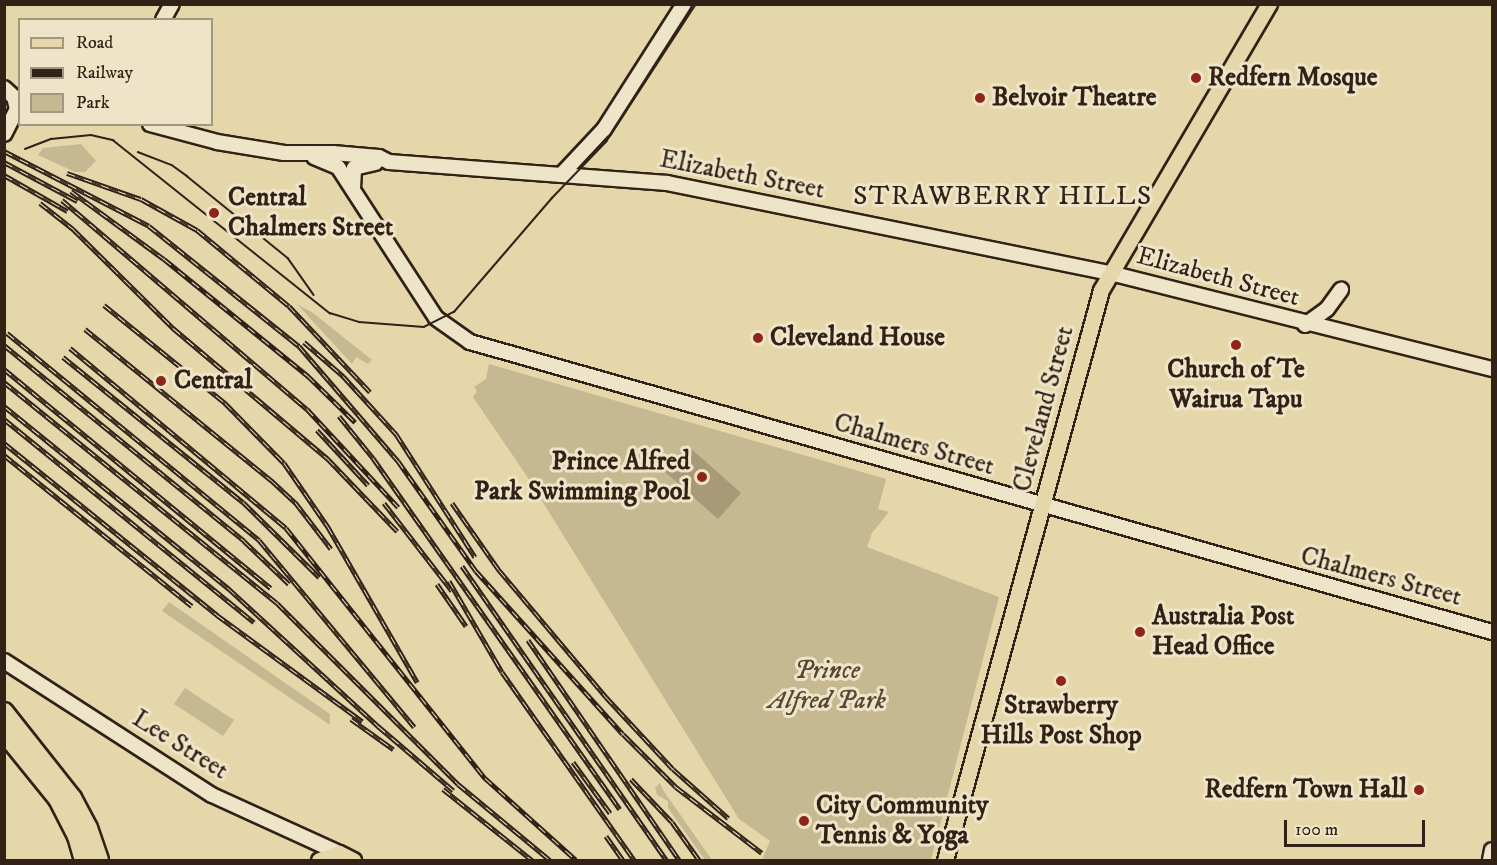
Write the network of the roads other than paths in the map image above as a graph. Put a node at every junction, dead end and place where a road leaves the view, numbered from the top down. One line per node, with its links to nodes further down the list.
1 (172, 4): 4 (main road)
2 (684, 4): 13 (main road)
3 (1269, 4): 15 (main road, Cleveland Street)
4 (164, 18)
5 (4, 83): 7 (main road)
6 (4, 88): 7 (main road)
7 (16, 97): 8 (main road); 10 (main road)
8 (4, 112)
9 (158, 126): 11 (main road, Elizabeth Street)
10 (11, 128)
11 (306, 155): 12 (main road, Elizabeth Street); 14 (main road)
12 (389, 162): 13 (main road, Elizabeth Street); 14 (main road)
13 (561, 175): 15 (main road, Elizabeth Street)
14 (353, 190): 19 (main road, Chalmers Street)
15 (1110, 273): 17 (main road, Elizabeth Street); 19 (main road, Cleveland Street)
16 (1341, 290): 17 (main road)
17 (1305, 325): 18 (main road, Elizabeth Street)
18 (1492, 369)
19 (1043, 507): 20 (main road, Chalmers Street); 30 (main road, Cleveland Street)
20 (1492, 632)
21 (4, 661): 25 (main road, Lee Street)
22 (4, 712): 27 (highway)
23 (4, 732): 26 (highway)
24 (1492, 850): 31 (main road)
25 (339, 853): 28 (main road); 29 (main road)
26 (84, 861)
27 (99, 861)
28 (319, 861)
29 (353, 861)
30 (945, 861)
31 (1490, 861)

